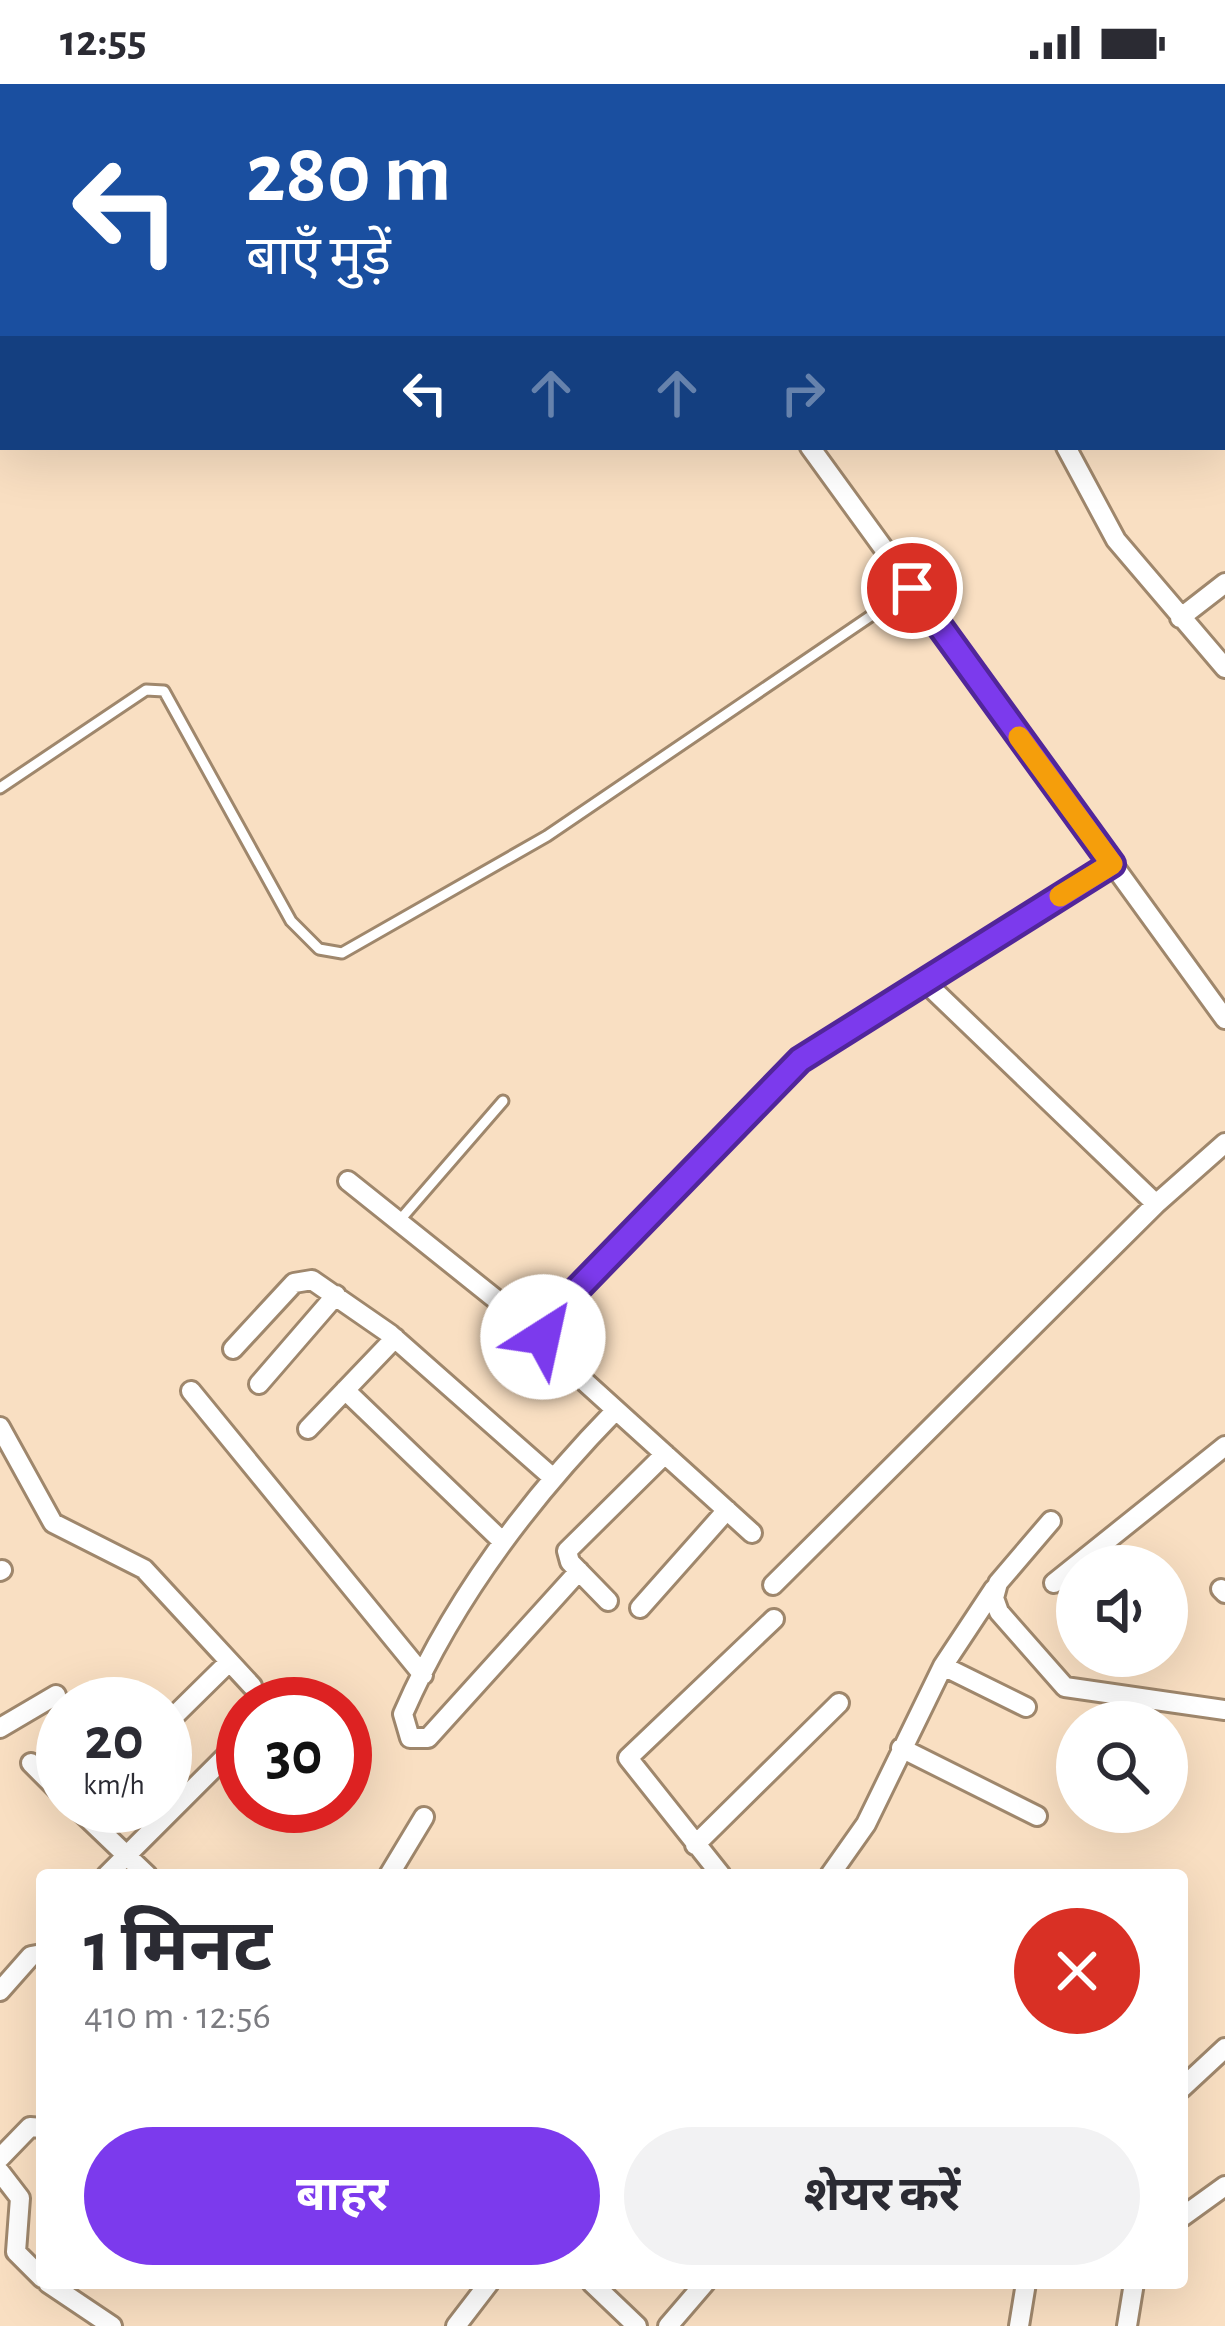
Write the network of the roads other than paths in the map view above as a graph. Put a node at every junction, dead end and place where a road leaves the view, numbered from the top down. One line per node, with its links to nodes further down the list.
1 (812, 450): 4 (street)
2 (1068, 450): 5 (street)
3 (1225, 583): 5 (street)
4 (912, 588): 7 (lane); 8 (street)
5 (1180, 618): 6 (street)
6 (1225, 668)
7 (0, 788)
8 (1112, 864): 9 (street); 10 (street)
9 (925, 981): 14 (street); 17 (street)
10 (1225, 1019)
11 (503, 1101): 15 (lane)
12 (1225, 1143): 14 (street)
13 (348, 1180): 15 (street)
14 (1156, 1204): 35 (street)
15 (399, 1221): 17 (street)
16 (336, 1295): 18 (street); 19 (street); 20 (street)
17 (543, 1337): 23 (street)
18 (395, 1338): 21 (street); 28 (street)
19 (233, 1349)
20 (259, 1384)
21 (345, 1390): 25 (street); 32 (street)
22 (191, 1391): 42 (street)
23 (616, 1410): 27 (street); 28 (street)
24 (0, 1427): 40 (street)
25 (308, 1429)
26 (1225, 1446): 34 (street)
27 (665, 1454): 29 (street); 33 (street)
28 (552, 1478): 32 (street)
29 (727, 1510): 31 (street); 38 (street)
30 (1051, 1521): 36 (street)
31 (752, 1533)
32 (502, 1541): 42 (street)
33 (578, 1571): 37 (street); 42 (street)
34 (1054, 1582)
35 (773, 1585)
36 (994, 1589): 41 (street); 48 (street)
37 (608, 1601)
38 (640, 1608)
39 (773, 1619): 57 (street)
40 (229, 1663): 43 (street); 44 (street)
41 (943, 1666): 47 (street); 50 (street)
42 (423, 1676)
43 (243, 1677)
44 (192, 1699)
45 (839, 1702): 57 (street)
46 (36, 1706): 49 (street)
47 (1026, 1707)
48 (1225, 1710)
49 (0, 1728)
50 (902, 1748): 55 (street); 63 (street)
51 (31, 1763): 53 (street)
52 (216, 1766): 58 (street)
53 (36, 1768)
54 (424, 1816): 61 (street)
55 (1037, 1816)
56 (102, 1833): 58 (street)
57 (695, 1845): 62 (street)
58 (126, 1856): 59 (street); 60 (street)
59 (113, 1869)
60 (140, 1869)
61 (393, 1869)
62 (716, 1869)
63 (834, 1869)
64 (36, 1955): 65 (street)
65 (0, 1990)
66 (1225, 2048): 67 (street)
67 (1188, 2082)
68 (36, 2128): 69 (street)
69 (0, 2158)
70 (0, 2172): 73 (street)
71 (1225, 2186): 72 (street)
72 (1188, 2213)
73 (36, 2272)
74 (57, 2289): 80 (street)
75 (484, 2289): 81 (street)
76 (598, 2289): 82 (street)
77 (700, 2289): 83 (street)
78 (1025, 2289): 84 (street)
79 (1133, 2289): 85 (street)
80 (112, 2326)
81 (456, 2326)
82 (637, 2326)
83 (668, 2326)
84 (1019, 2326)
85 (1127, 2326)

